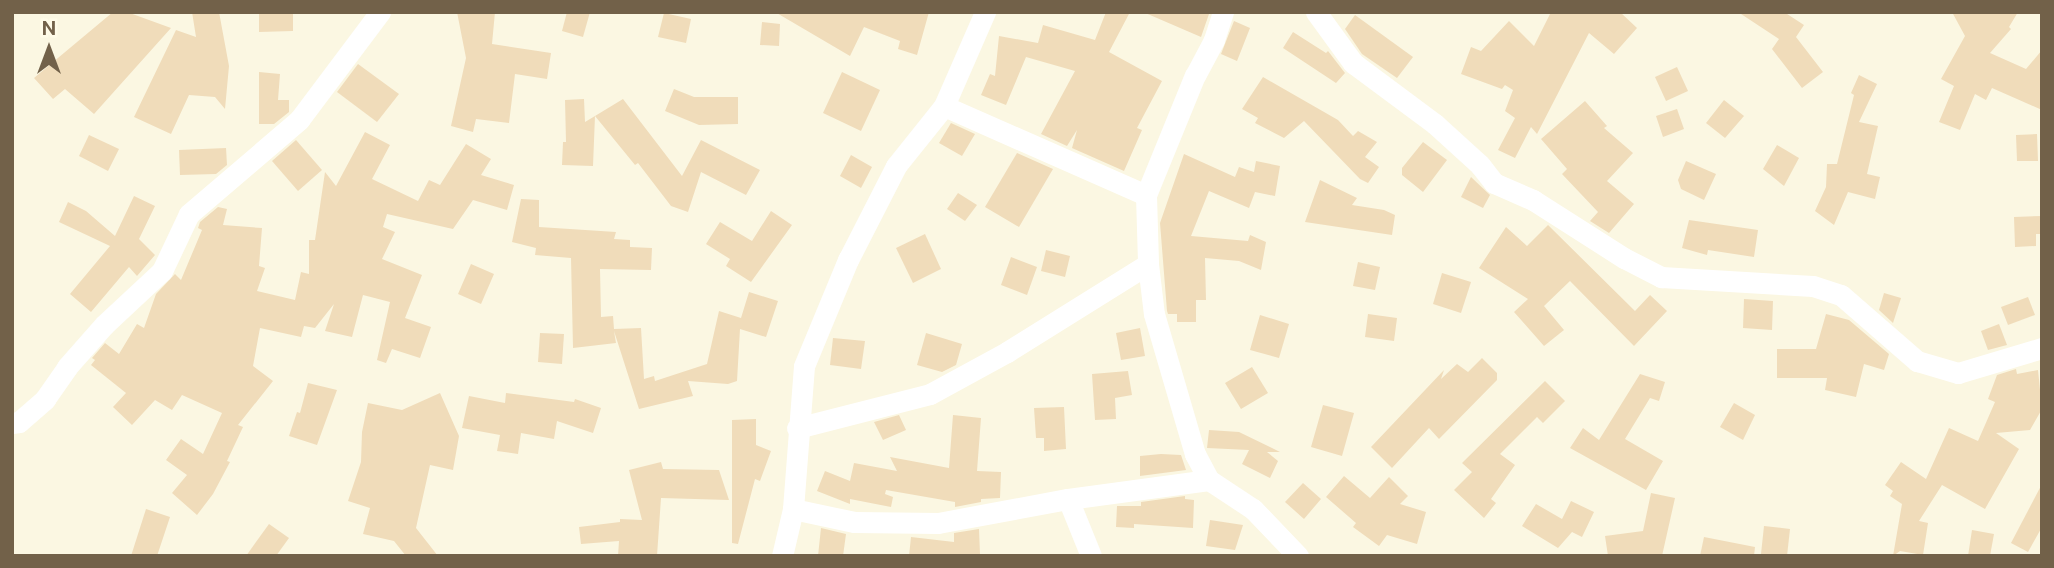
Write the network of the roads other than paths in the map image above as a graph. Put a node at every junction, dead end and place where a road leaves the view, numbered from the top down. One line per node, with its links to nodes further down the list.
1 (380, 12): 9 (street)
2 (985, 12): 5 (street)
3 (1223, 12): 6 (street)
4 (1316, 12): 8 (street)
5 (944, 106): 6 (street); 10 (street)
6 (1146, 195): 7 (street)
7 (1148, 264): 10 (street); 11 (street)
8 (2042, 348)
9 (12, 423)
10 (797, 428): 13 (street)
11 (1209, 480): 12 (street); 16 (street)
12 (1068, 499): 13 (street); 15 (street)
13 (793, 509): 14 (street)
14 (782, 556)
15 (1091, 556)
16 (1298, 556)

